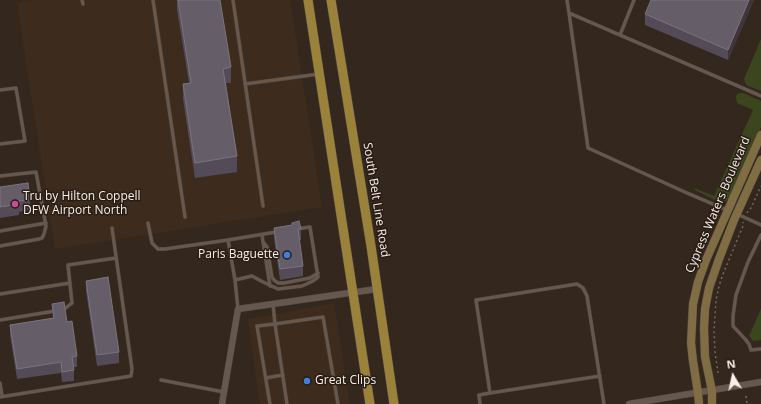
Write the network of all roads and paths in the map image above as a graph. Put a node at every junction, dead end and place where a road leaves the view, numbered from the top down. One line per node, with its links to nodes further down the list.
1 (153, 0): 22 (lane)
2 (232, 0): 10 (lane)
3 (308, 0): 9 (main road)
4 (331, 0): 41 (main road, South Belt Line Road)
5 (567, 0): 7 (lane)
6 (634, 0): 8 (lane)
7 (569, 13): 8 (lane); 19 (lane)
8 (620, 35): 12 (lane)
9 (320, 74): 10 (lane); 42 (main road)
10 (245, 84): 18 (lane)
11 (0, 90): 14 (lane)
12 (761, 96)
13 (761, 135): 19 (street, Cypress Waters Boulevard)
14 (0, 144)
15 (761, 160): 21 (street, Cypress Waters Boulevard)
16 (0, 176): 23 (lane)
17 (761, 186): 20 (path)
18 (263, 206)
19 (728, 210): 21 (street); 58 (street, Cypress Waters Boulevard)
20 (748, 211)
21 (737, 214): 26 (lane); 56 (street, Cypress Waters Boulevard)
22 (185, 217)
23 (46, 223): 29 (lane); 35 (lane)
24 (148, 223): 33 (lane)
25 (742, 223): 49 (path)
26 (761, 225)
27 (112, 228): 36 (lane)
28 (296, 229): 37 (lane)
29 (0, 231)
30 (282, 231): 31 (lane)
31 (262, 234): 33 (lane); 34 (lane)
32 (761, 235): 48 (lane)
33 (228, 240): 38 (lane)
34 (263, 242): 37 (lane); 40 (lane)
35 (0, 246)
36 (116, 258): 39 (lane); 61 (lane)
37 (318, 273): 40 (lane)
38 (235, 280): 40 (lane); 45 (lane)
39 (70, 283): 43 (lane); 46 (lane)
40 (270, 286)
41 (377, 289): 42 (street); 67 (main road, South Belt Line Road)
42 (353, 292): 44 (street); 66 (main road)
43 (0, 294)
44 (273, 304): 45 (street); 47 (lane)
45 (238, 309): 57 (street)
46 (0, 320)
47 (275, 324): 50 (lane); 52 (lane); 65 (lane)
48 (761, 349)
49 (718, 373)
50 (283, 375): 52 (lane); 64 (lane)
51 (600, 376): 59 (lane); 59 (lane); 69 (lane)
52 (266, 378): 63 (lane)
53 (161, 380): 57 (lane)
54 (761, 382): 56 (street)
55 (0, 383): 61 (lane)
56 (712, 391): 58 (street); 72 (street, Cypress Waters Boulevard)
57 (224, 392): 62 (street)
58 (698, 393): 70 (street); 71 (street, Cypress Waters Boulevard)
59 (490, 394): 68 (lane)
60 (746, 396): 73 (path)
61 (1, 397)
62 (222, 404)
63 (270, 404)
64 (287, 404)
65 (338, 404)
66 (370, 404)
67 (394, 404)
68 (480, 404)
69 (604, 404)
70 (629, 404)
71 (699, 404)
72 (712, 404)
73 (747, 404)

